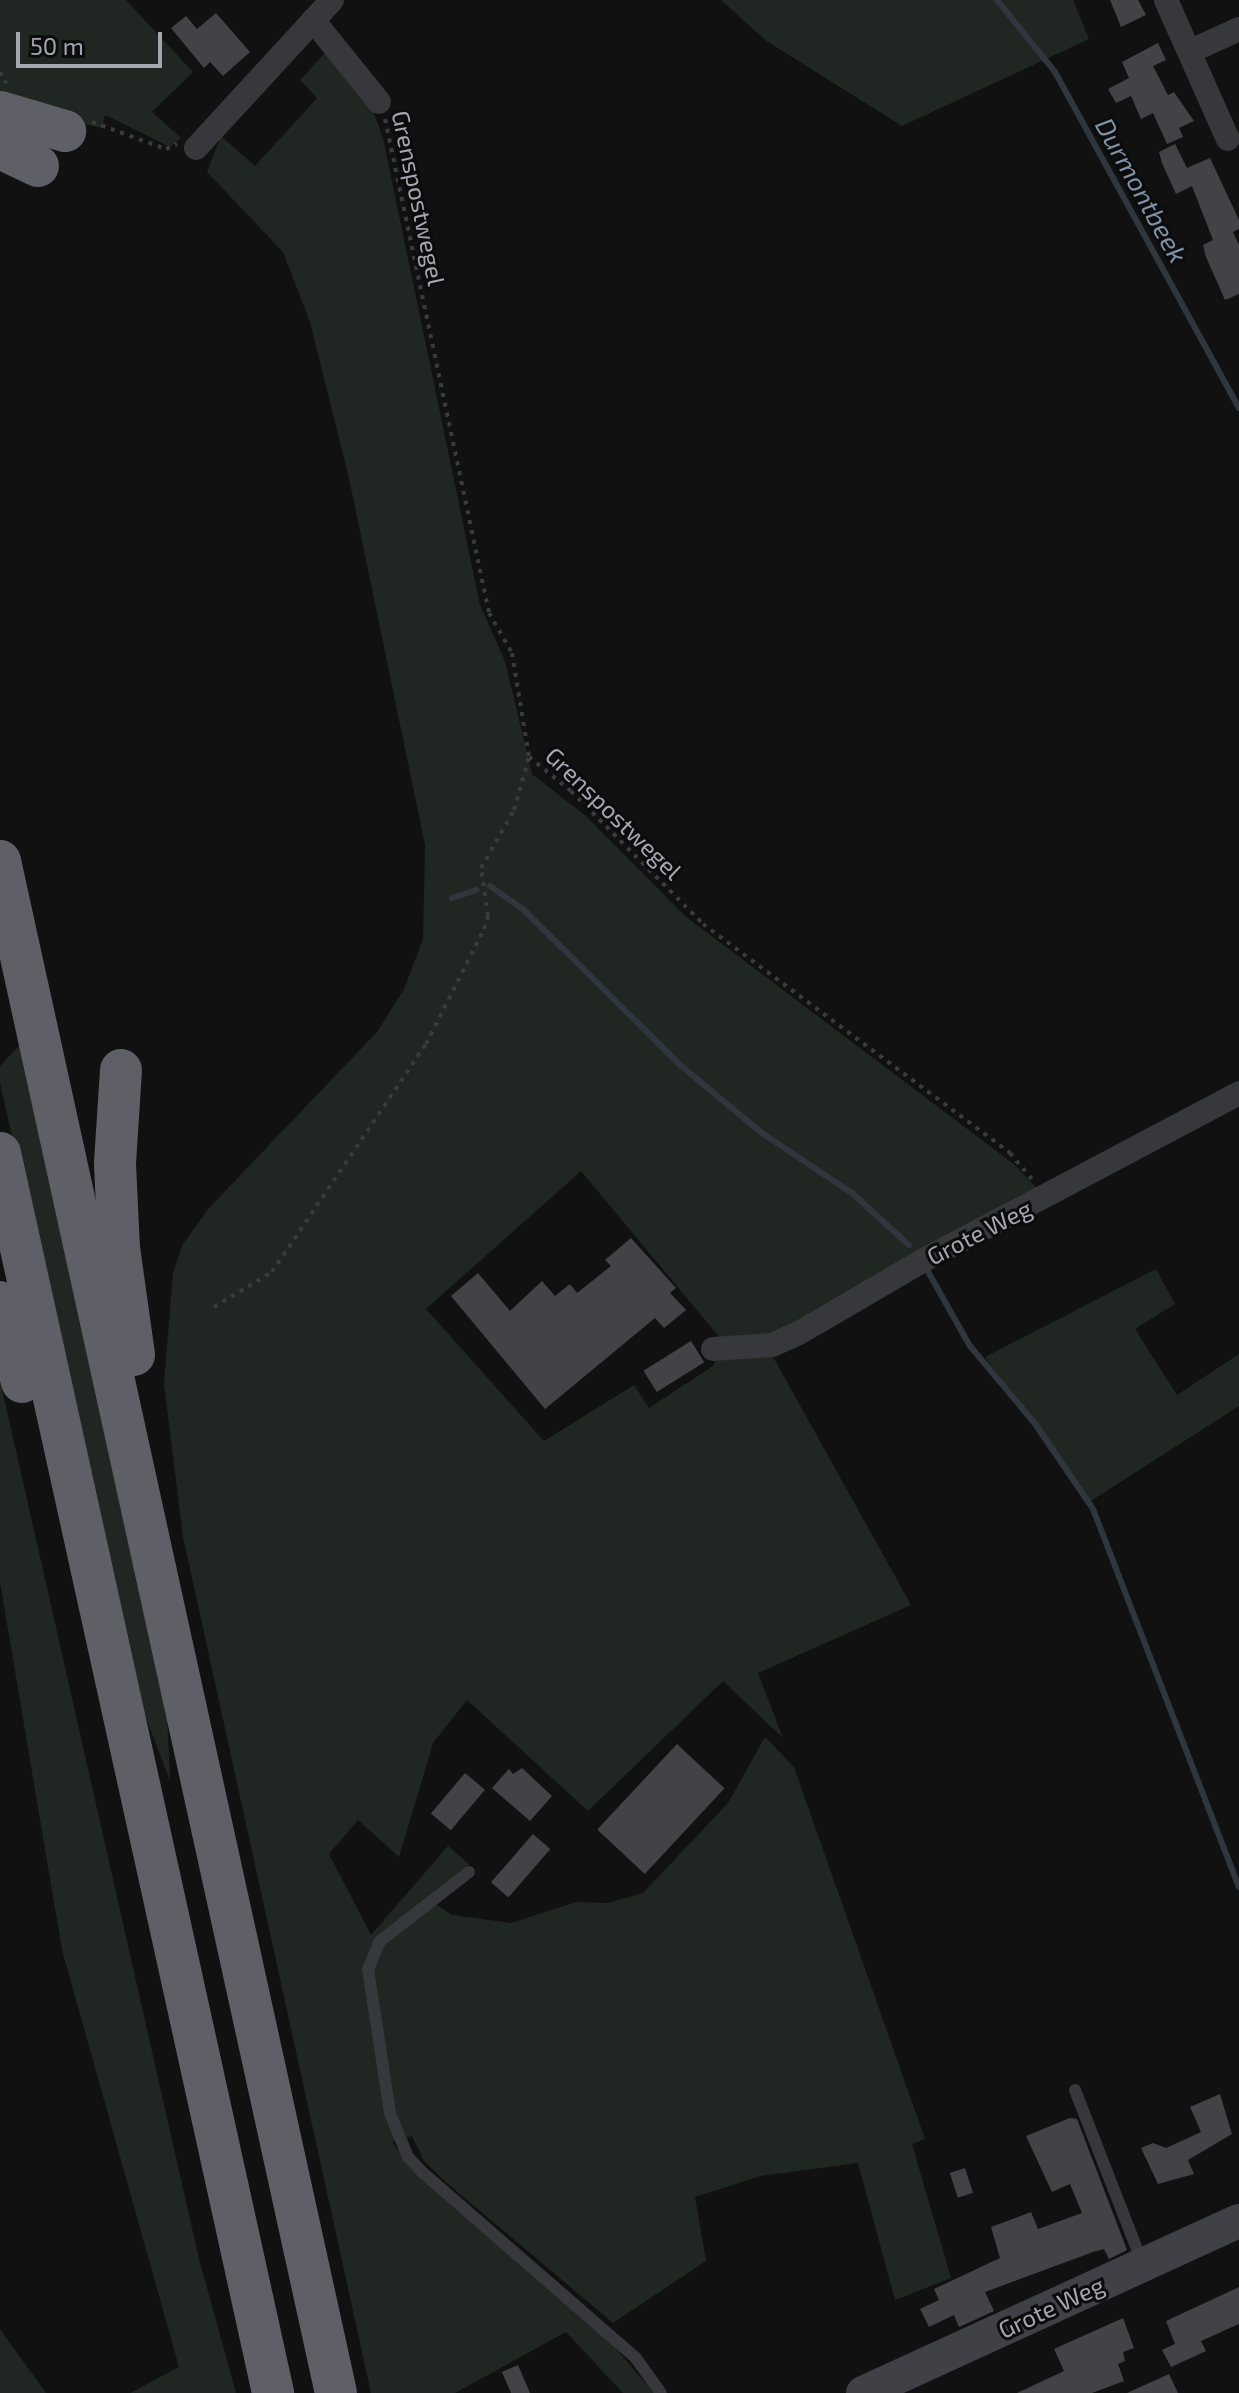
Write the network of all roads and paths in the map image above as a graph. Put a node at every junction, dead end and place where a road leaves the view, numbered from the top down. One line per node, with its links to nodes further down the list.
1 (332, 0): 3 (street)
2 (1166, 0): 5 (street)
3 (313, 20): 6 (street); 11 (street)
4 (1239, 29): 5 (street)
5 (1191, 51): 9 (street)
6 (379, 102): 13 (path, Grenspostwegel)
7 (0, 112): 8 (highway)
8 (65, 131)
9 (1228, 139)
10 (0, 148): 12 (highway)
11 (196, 148)
12 (38, 166)
13 (529, 757): 18 (path, Grenspostwegel); 21 (path)
14 (0, 861): 24 (highway)
15 (121, 1070): 24 (highway)
16 (1239, 1093): 18 (street, Grote Weg)
17 (0, 1153): 23 (highway)
18 (1048, 1197): 22 (street, Grote Weg)
19 (0, 1259): 23 (highway)
20 (0, 1302): 23 (highway)
21 (214, 1307)
22 (713, 1349)
23 (64, 1487): 29 (highway)
24 (151, 1551): 30 (highway)
25 (469, 1872): 31 (lane)
26 (1075, 2090): 28 (lane)
27 (1239, 2221): 28 (main road, Grote Weg)
28 (1143, 2265): 32 (main road, Grote Weg)
29 (273, 2393)
30 (336, 2393)
31 (661, 2393)
32 (863, 2393)

